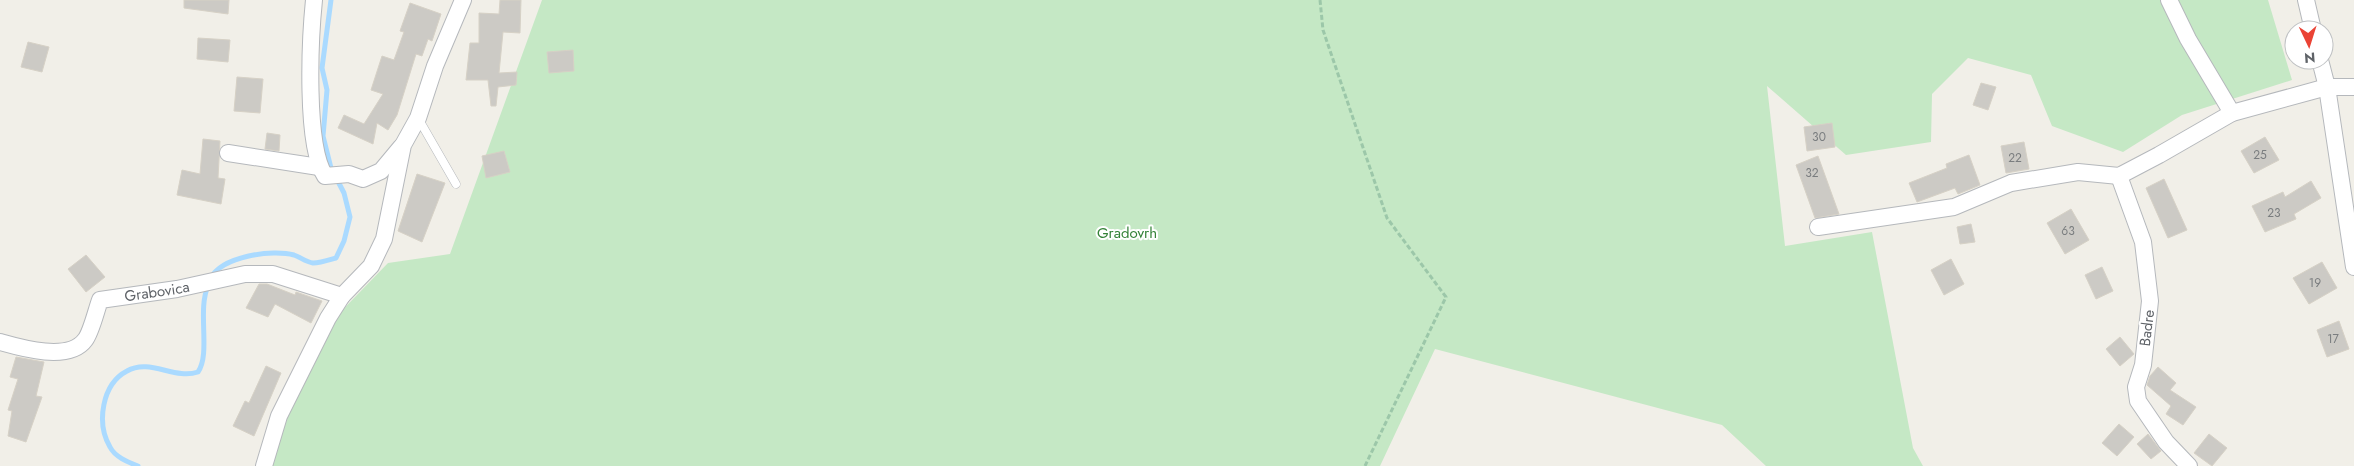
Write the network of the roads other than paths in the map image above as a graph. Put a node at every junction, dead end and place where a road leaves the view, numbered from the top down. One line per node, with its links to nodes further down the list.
1 (314, 0): 13 (street)
2 (2169, 0): 9 (street)
3 (2306, 0): 5 (street)
4 (458, 1): 10 (street)
5 (2311, 20)
6 (2323, 70): 7 (street)
7 (2327, 87): 8 (street); 9 (street); 17 (street)
8 (2354, 87)
9 (2232, 113): 14 (street)
10 (418, 118): 11 (street); 15 (lane)
11 (403, 145): 13 (street); 18 (street)
12 (228, 153): 13 (street)
13 (322, 171)
14 (2119, 176): 16 (street); 21 (street, Badre)
15 (456, 184)
16 (1818, 227)
17 (2354, 267)
18 (342, 296): 19 (street, Grabovica); 20 (street)
19 (0, 342)
20 (264, 466)
21 (2189, 466)

